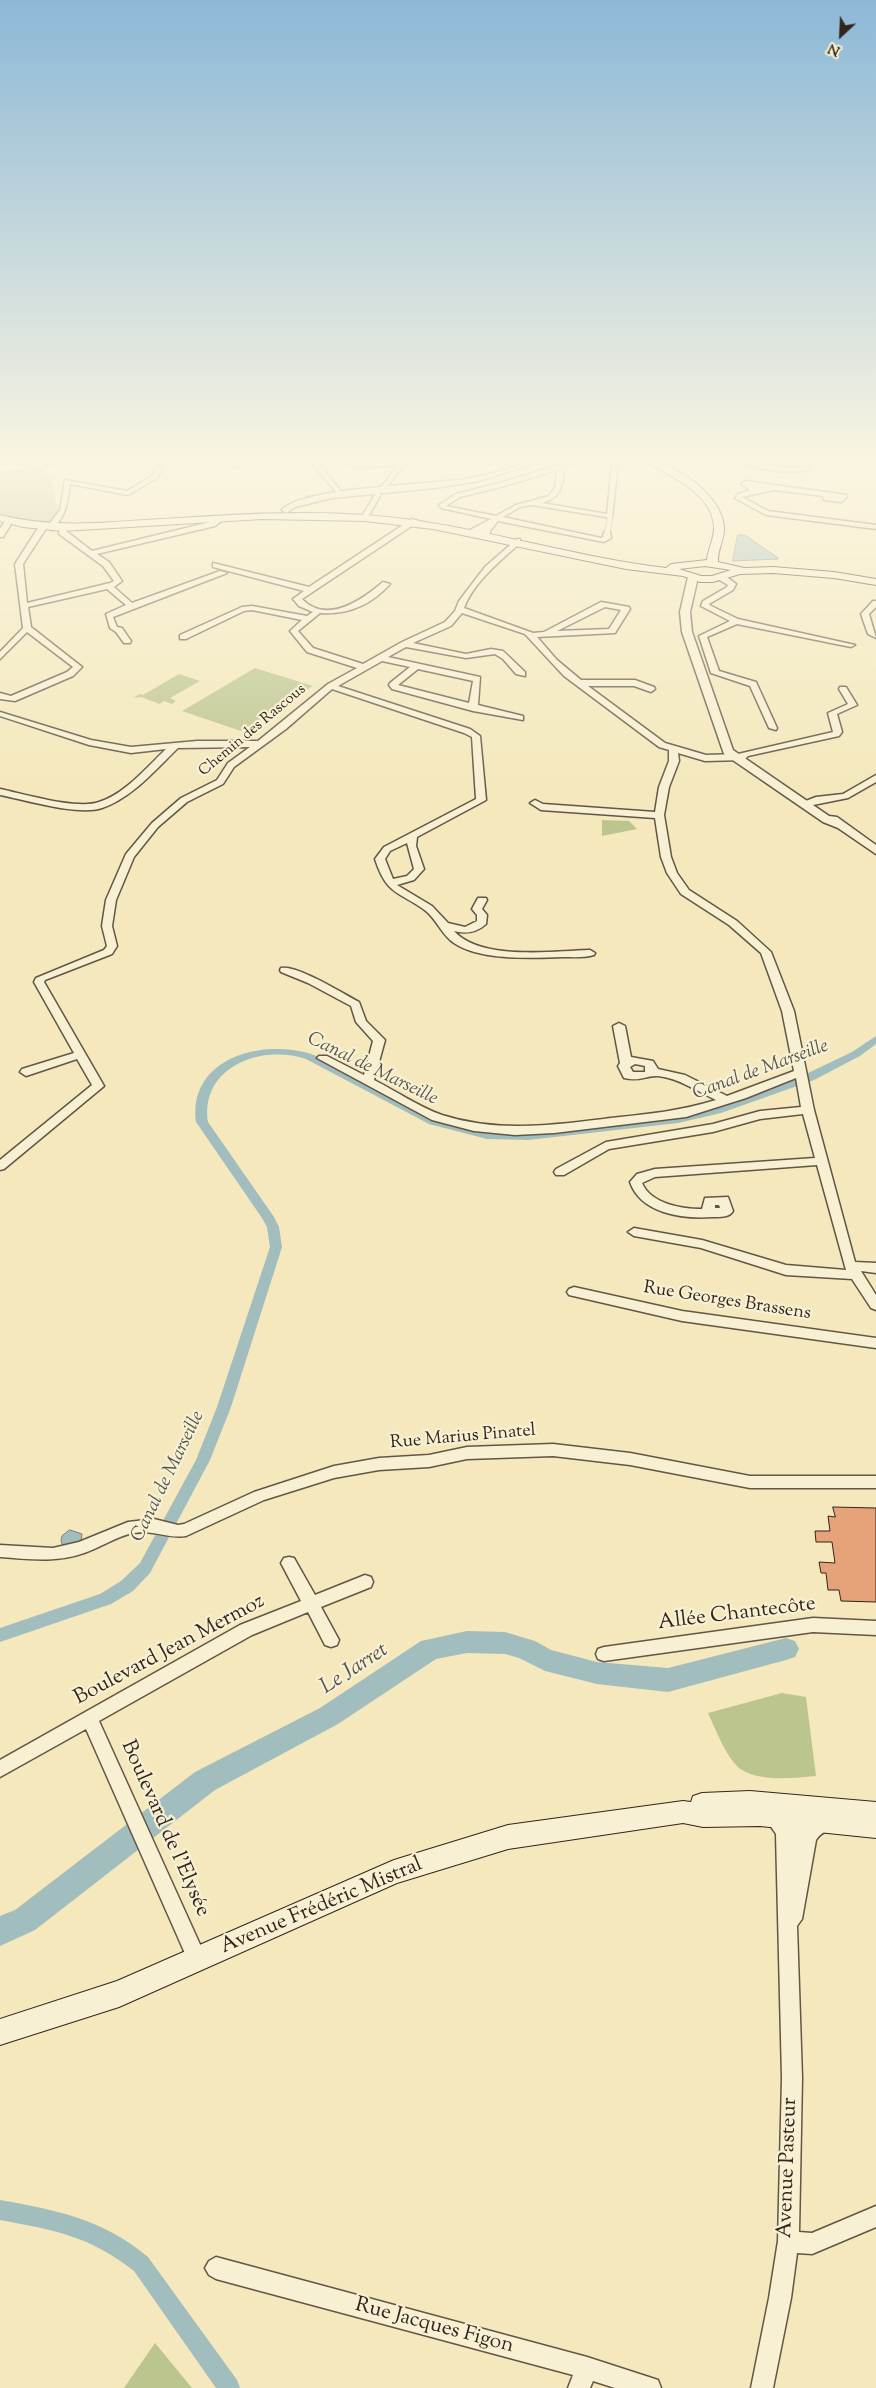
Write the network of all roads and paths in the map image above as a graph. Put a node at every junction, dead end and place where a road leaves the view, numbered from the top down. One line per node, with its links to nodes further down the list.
1 (20, 569): 18 (street)
2 (110, 569): 14 (street)
3 (233, 569): 15 (street)
4 (341, 569): 15 (street)
5 (488, 569): 20 (street)
6 (652, 569): 8 (main road)
7 (683, 569): 8 (main road)
8 (691, 570): 9 (main road); 11 (main road); 16 (street)
9 (719, 570): 11 (main road); 12 (main road); 23 (street)
10 (223, 572): 19 (street)
11 (708, 579): 16 (street)
12 (875, 580)
13 (386, 584): 21 (street)
14 (108, 586): 18 (street); 19 (street)
15 (310, 590): 21 (street)
16 (690, 597): 51 (street)
17 (876, 603): 28 (street)
18 (24, 606): 24 (street)
19 (131, 606): 30 (street)
20 (461, 610): 27 (street); 32 (street, Chemin des Rascous)
21 (318, 611): 22 (street)
22 (308, 619): 29 (street); 37 (street)
23 (736, 621): 33 (street); 47 (street)
24 (27, 628): 34 (street); 43 (street)
25 (612, 631): 26 (street); 26 (street); 31 (street)
26 (546, 634): 27 (street)
27 (532, 635): 39 (street)
28 (876, 636)
29 (184, 637)
30 (127, 641)
31 (606, 642)
32 (405, 644): 35 (street, Chemin des Rascous); 38 (street)
33 (851, 645)
34 (0, 656)
35 (381, 658): 36 (street); 37 (street, Chemin des Rascous)
36 (416, 666): 44 (street); 44 (street)
37 (364, 667): 40 (street, Chemin des Rascous)
38 (522, 674)
39 (579, 682): 41 (street); 50 (street)
40 (331, 686): 48 (street, Chemin des Rascous); 57 (street)
41 (651, 689)
42 (843, 689): 51 (street)
43 (0, 696)
44 (473, 708): 46 (street)
45 (2, 714): 49 (street)
46 (520, 718)
47 (774, 728)
48 (261, 744): 49 (street); 65 (street, Chemin des Rascous)
49 (175, 746): 53 (street)
50 (673, 750): 51 (street); 56 (street)
51 (737, 754): 55 (street)
52 (876, 778): 55 (street)
53 (0, 792)
54 (535, 803): 56 (street)
55 (806, 803): 58 (street)
56 (659, 814): 68 (street)
57 (413, 834): 59 (street); 59 (street)
58 (876, 850)
59 (390, 883): 61 (street)
60 (482, 900): 61 (street)
61 (446, 926): 62 (street)
62 (590, 953)
63 (285, 970): 69 (street)
64 (619, 1026): 70 (street)
65 (79, 1055): 67 (street); 72 (street, Chemin des Rascous)
66 (323, 1058): 69 (street)
67 (26, 1072)
68 (800, 1077): 70 (street); 71 (street)
69 (368, 1082): 70 (street)
70 (726, 1100)
71 (808, 1110): 73 (street); 74 (street)
72 (3, 1160)
73 (822, 1161): 75 (street); 78 (street)
74 (560, 1172)
75 (708, 1213)
76 (634, 1232): 78 (street)
77 (876, 1268): 78 (street)
78 (853, 1271): 80 (street)
79 (574, 1292): 81 (street, Rue Georges Brassens)
80 (876, 1305)
81 (876, 1343)
82 (876, 1482): 83 (street, Rue Marius Pinatel)
83 (0, 1551)
84 (289, 1563): 86 (street)
85 (365, 1582): 86 (street, Boulevard Jean Mermoz)
86 (311, 1603): 88 (street); 90 (street, Boulevard Jean Mermoz)
87 (876, 1628): 89 (street, Allée Chantecôte)
88 (331, 1640)
89 (604, 1654)
90 (89, 1717): 91 (street, Boulevard Jean Mermoz); 98 (street, Boulevard de l'Elysée)
91 (0, 1769)
92 (784, 1811): 93 (main road, Avenue Frédéric Mistral); 94 (main road, Avenue Frédéric Mistral); 96 (street, Avenue Pasteur); 97 (street, Avenue Pasteur); 98 (main road, Avenue Frédéric Mistral)
93 (876, 1813)
94 (827, 1822): 95 (main road, Avenue Frédéric Mistral); 96 (street, Avenue Pasteur)
95 (876, 1826)
96 (795, 1896): 97 (street, Avenue Pasteur)
97 (790, 1946): 101 (street, Avenue Pasteur)
98 (198, 1960): 99 (main road, Avenue Frédéric Mistral)
99 (0, 2032)
100 (876, 2216): 101 (street)
101 (788, 2241): 105 (street, Avenue Pasteur)
102 (216, 2268): 103 (street, Rue Jacques Figon)
103 (583, 2378): 104 (street, Rue Jacques Figon)
104 (650, 2388)
105 (762, 2388)

